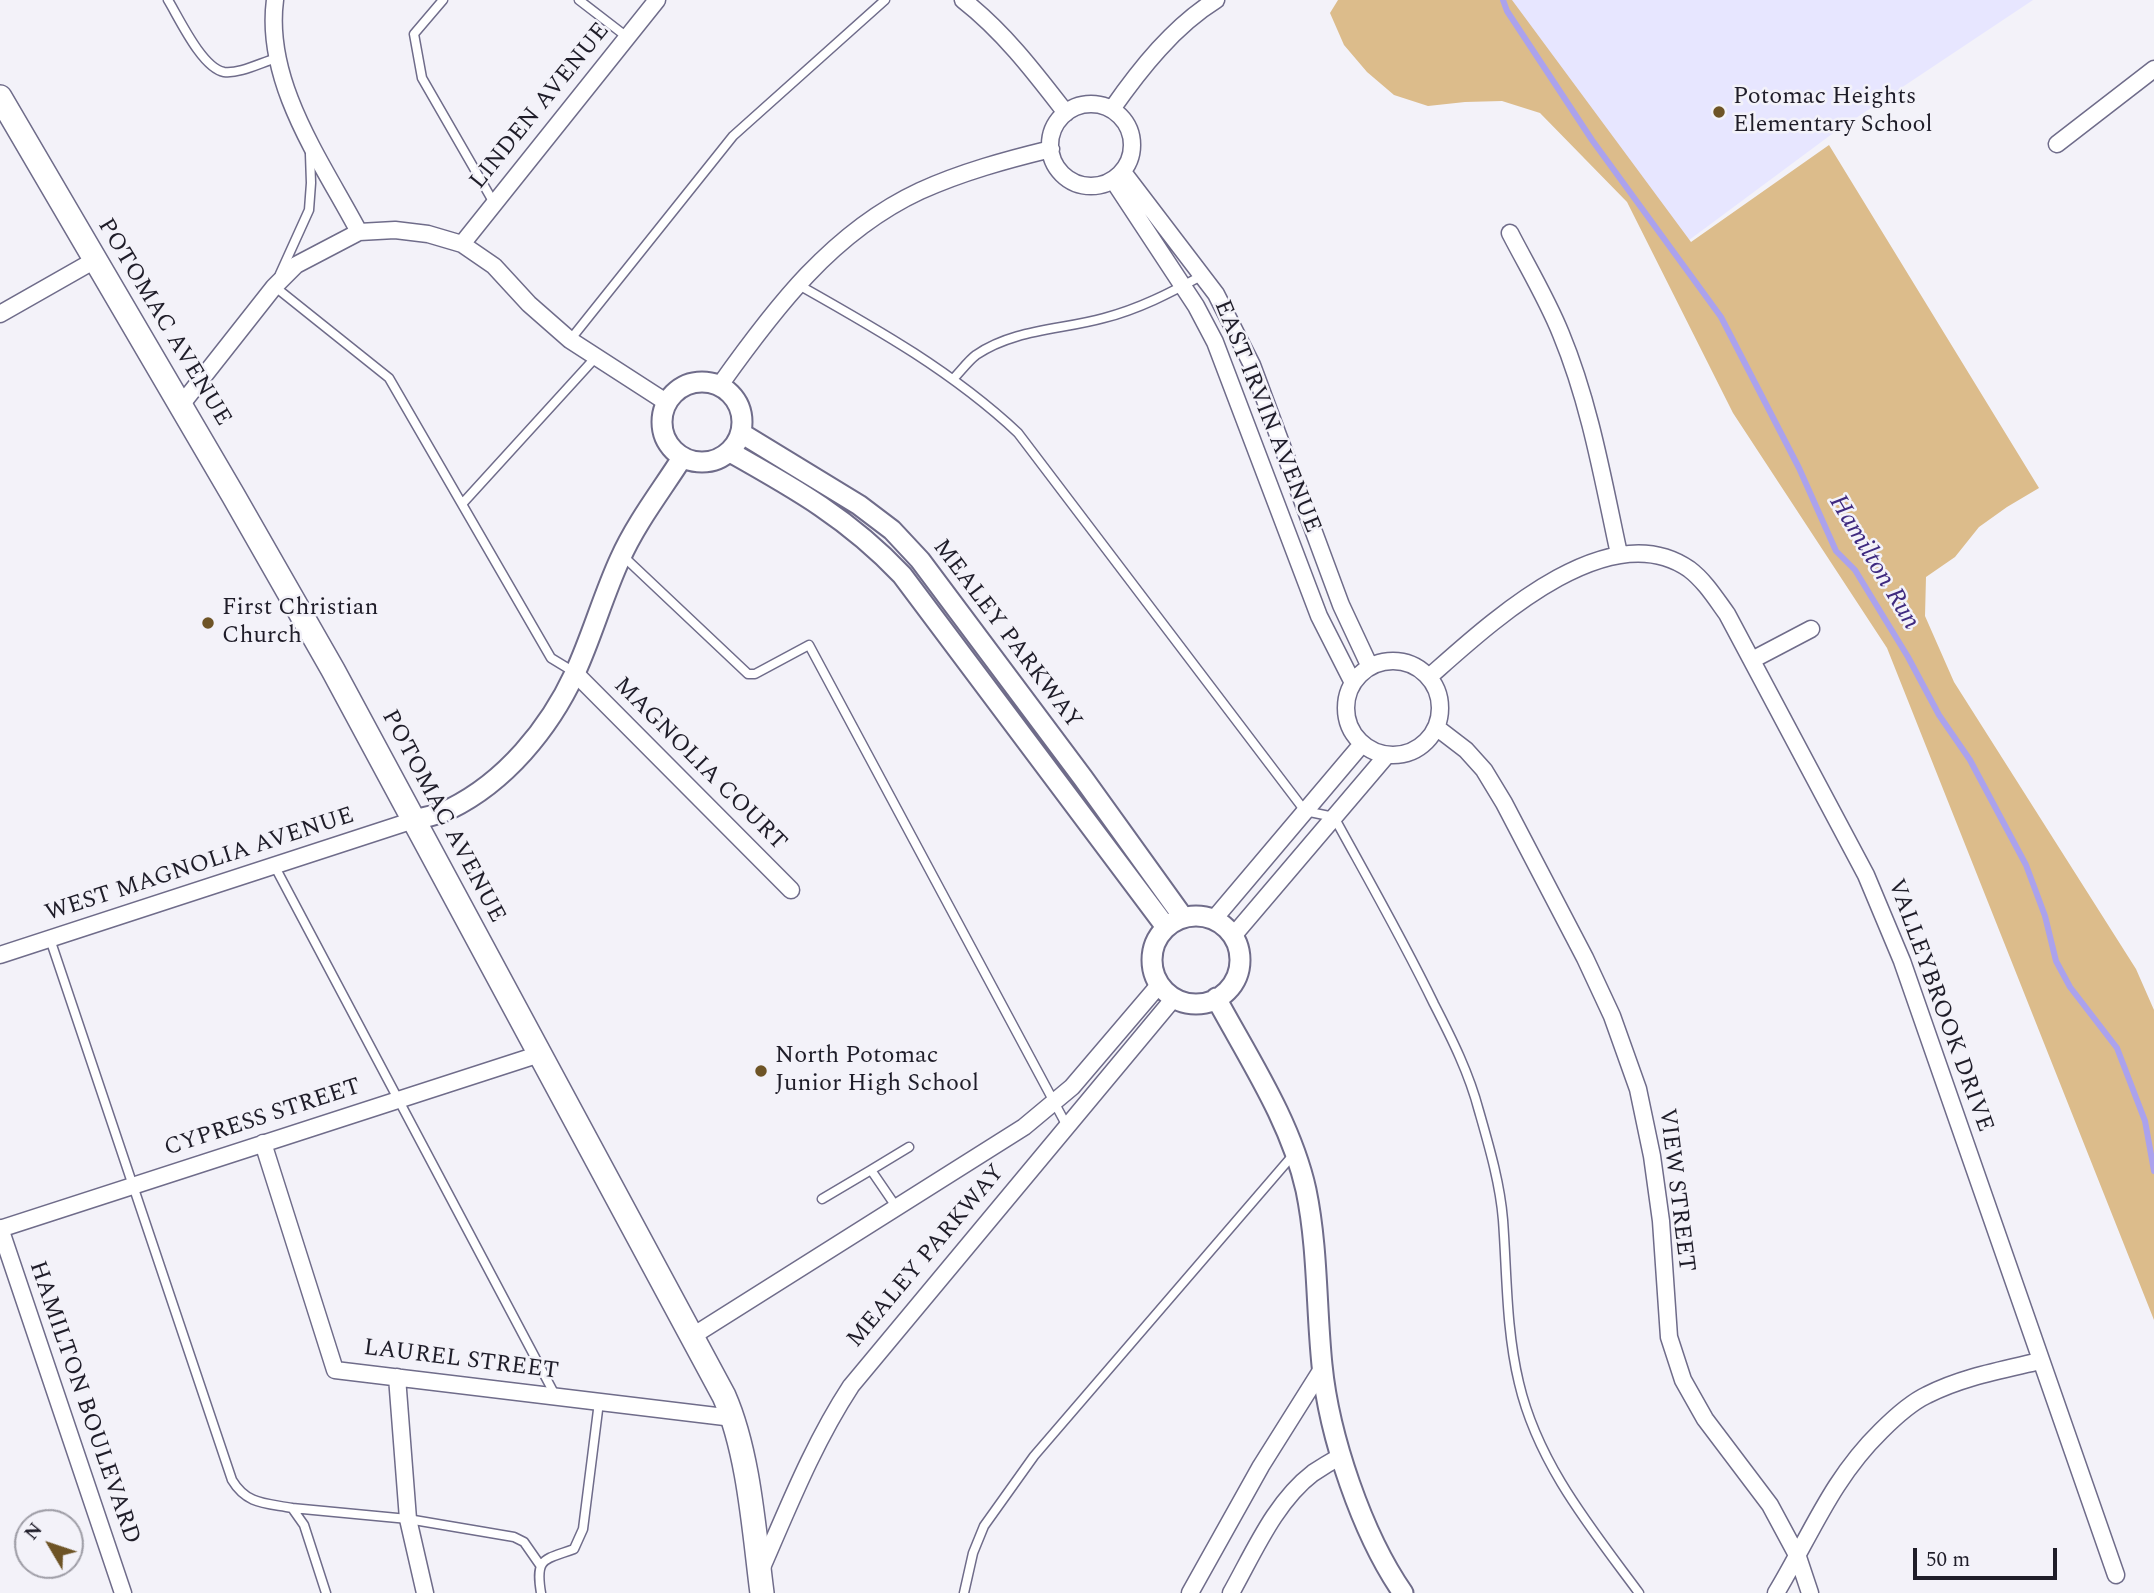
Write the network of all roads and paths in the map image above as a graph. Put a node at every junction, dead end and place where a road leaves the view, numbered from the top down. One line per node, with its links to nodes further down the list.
1 (168, 0): 10 (lane)
2 (275, 0): 10 (street)
3 (443, 0): 19 (lane)
4 (579, 0): 9 (lane)
5 (657, 0): 9 (street, LINDEN AVENUE)
6 (885, 0): 29 (lane)
7 (963, 0): 14 (street)
8 (1216, 0): 13 (street)
9 (627, 37): 19 (street, LINDEN AVENUE)
10 (277, 58): 15 (street)
11 (2154, 69): 16 (street)
12 (0, 97): 23 (main road, POTOMAC AVENUE)
13 (1112, 109): 14 (street); 18 (street)
14 (1066, 113): 17 (street)
15 (310, 140): 20 (street); 27 (lane)
16 (2057, 144)
17 (1051, 149): 18 (street); 25 (street)
18 (1118, 176): 24 (street, EAST IRVIN AVENUE); 26 (street, EAST IRVIN AVENUE)
19 (494, 203): 22 (street, LINDEN AVENUE)
20 (359, 232): 22 (street); 27 (street)
21 (1510, 233): 42 (street)
22 (462, 244): 29 (street)
23 (95, 260): 28 (street); 34 (main road, POTOMAC AVENUE)
24 (1201, 276): 26 (lane); 45 (street, EAST IRVIN AVENUE)
25 (797, 284): 31 (lane); 32 (street)
26 (1183, 286): 31 (lane); 48 (street, EAST IRVIN AVENUE)
27 (274, 287): 34 (street); 38 (lane)
28 (0, 314)
29 (570, 340): 30 (street)
30 (596, 357): 33 (street); 38 (lane)
31 (954, 378): 54 (lane)
32 (720, 385): 33 (street); 35 (street)
33 (666, 402): 37 (street)
34 (181, 405): 56 (main road, POTOMAC AVENUE)
35 (741, 433): 36 (street); 39 (street, MEALEY PARKWAY)
36 (730, 452): 37 (street); 40 (street, MEALEY PARKWAY)
37 (682, 458): 41 (street)
38 (462, 504): 46 (lane)
39 (892, 530): 40 (lane); 52 (street, MEALEY PARKWAY)
40 (876, 547): 53 (street, MEALEY PARKWAY)
41 (622, 554): 46 (street); 69 (lane)
42 (1619, 554): 44 (street, VALLEYBROOK DRIVE); 47 (street, VALLEYBROOK DRIVE)
43 (1811, 629): 44 (street)
44 (1752, 660): 80 (street, VALLEYBROOK DRIVE)
45 (1370, 667): 47 (street); 48 (street)
46 (575, 673): 56 (street); 58 (street, MAGNOLIA COURT)
47 (1429, 677): 49 (street)
48 (1353, 683): 50 (street)
49 (1436, 727): 51 (street); 89 (street, VIEW STREET)
50 (1362, 744): 51 (street); 54 (street)
51 (1387, 755): 55 (street)
52 (1083, 778): 53 (lane); 60 (street, MEALEY PARKWAY)
53 (1064, 793): 60 (street, MEALEY PARKWAY)
54 (1305, 811): 55 (lane); 59 (street)
55 (1334, 817): 61 (street); 101 (lane)
56 (414, 820): 57 (street, WEST MAGNOLIA AVENUE); 67 (main road, POTOMAC AVENUE)
57 (274, 865): 62 (street, WEST MAGNOLIA AVENUE); 68 (lane)
58 (791, 890)
59 (1214, 919): 60 (street); 61 (street)
60 (1175, 922): 64 (street)
61 (1233, 936): 66 (street)
62 (50, 939): 63 (street, WEST MAGNOLIA AVENUE); 75 (lane)
63 (0, 955)
64 (1159, 985): 65 (street); 69 (street, MEALEY PARKWAY)
65 (1174, 998): 66 (street); 70 (street, MEALEY PARKWAY)
66 (1216, 998): 73 (street)
67 (540, 1054): 68 (street, CYPRESS STREET); 79 (main road, POTOMAC AVENUE)
68 (398, 1099): 71 (street, CYPRESS STREET); 83 (lane)
69 (1055, 1103): 70 (lane); 77 (street, MEALEY PARKWAY)
70 (1068, 1128): 92 (street, MEALEY PARKWAY)
71 (263, 1143): 75 (street, CYPRESS STREET); 82 (street, LAUREL STREET)
72 (909, 1147): 74 (lane)
73 (1295, 1153): 81 (street); 97 (lane)
74 (870, 1170): 76 (lane); 77 (lane)
75 (135, 1185): 78 (street, CYPRESS STREET); 87 (lane)
76 (822, 1199)
77 (897, 1208): 79 (street, MEALEY PARKWAY)
78 (0, 1229): 93 (street, HAMILTON BOULEVARD)
79 (691, 1337): 85 (main road, POTOMAC AVENUE)
80 (2040, 1361): 89 (street); 91 (street, VALLEYBROOK DRIVE)
81 (1322, 1368): 86 (street); 98 (street)
82 (397, 1377): 83 (street, LAUREL STREET); 88 (street)
83 (555, 1395): 84 (street, LAUREL STREET)
84 (599, 1400): 85 (street, LAUREL STREET); 90 (lane)
85 (733, 1418): 92 (main road, POTOMAC AVENUE)
86 (1341, 1456): 99 (street); 100 (street)
87 (292, 1508): 88 (lane); 94 (lane)
88 (408, 1519): 90 (lane); 95 (street)
89 (1798, 1557): 102 (street); 103 (street, VIEW STREET)
90 (540, 1565): 96 (lane)
91 (2116, 1575)
92 (760, 1583)
93 (122, 1593)
94 (326, 1593)
95 (425, 1593)
96 (541, 1593)
97 (964, 1593)
98 (1190, 1593)
99 (1231, 1593)
100 (1403, 1593)
101 (1639, 1593)
102 (1776, 1593)
103 (1810, 1593)

